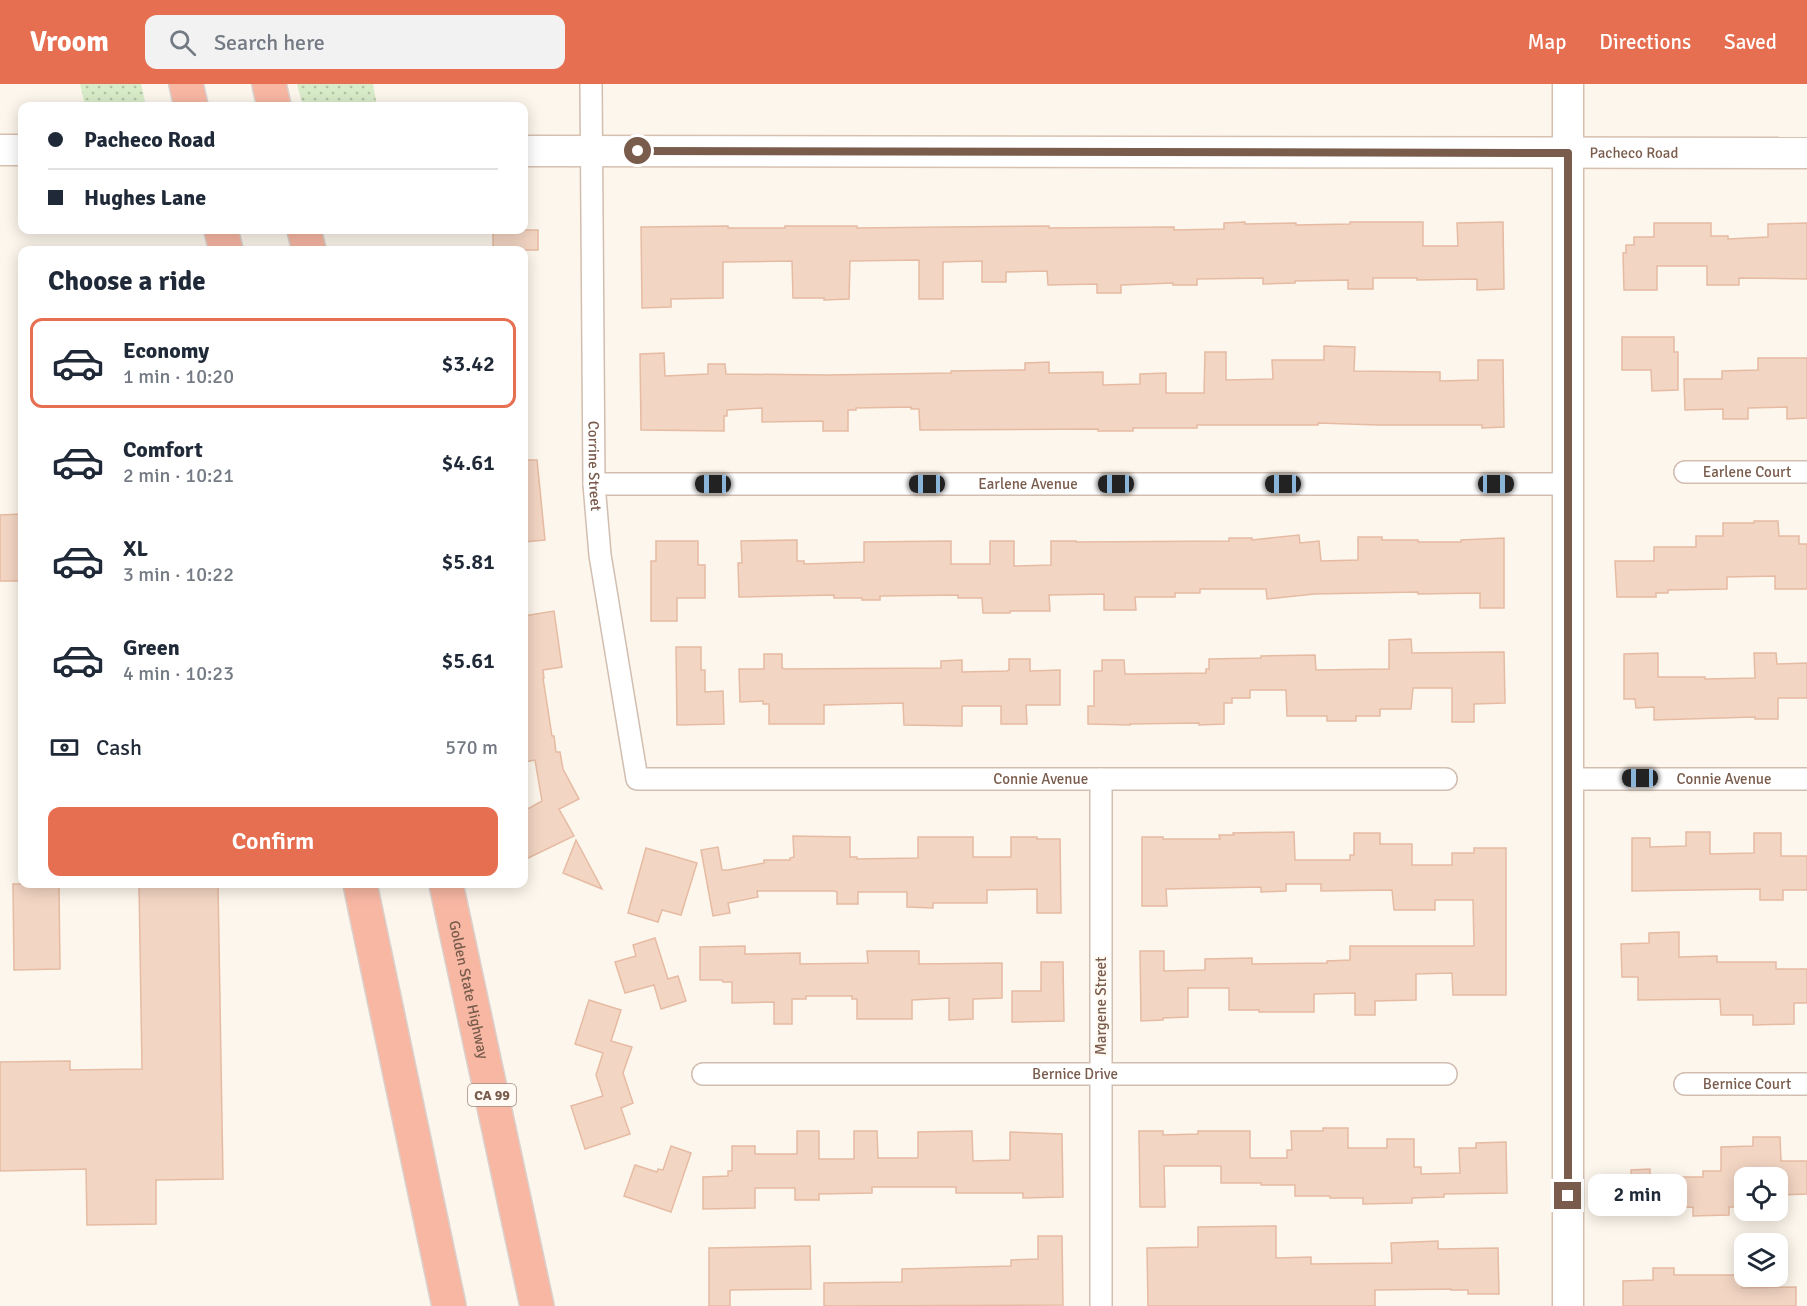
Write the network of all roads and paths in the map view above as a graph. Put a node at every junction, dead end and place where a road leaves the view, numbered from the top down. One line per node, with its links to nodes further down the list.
1 (186, 84): 5 (highway)
2 (269, 84): 6 (highway)
3 (591, 84): 10 (street, Corrine Street)
4 (1568, 84): 11 (street)
5 (190, 102)
6 (273, 102)
7 (0, 150): 8 (street)
8 (18, 150)
9 (528, 151): 10 (street, Pacheco Road)
10 (592, 151): 11 (street, Pacheco Road); 15 (street, Corrine Street)
11 (1568, 153): 12 (street, Pacheco Road); 16 (street)
12 (1807, 153)
13 (1684, 472): 14 (street, Earlene Court)
14 (1807, 472)
15 (594, 484): 16 (street, Earlene Avenue); 19 (street, Corrine Street)
16 (1568, 484): 17 (street)
17 (1568, 778): 18 (street, Connie Avenue); 32 (street)
18 (1807, 778)
19 (637, 779): 20 (street, Connie Avenue)
20 (1101, 779): 21 (street, Connie Avenue); 25 (street, Margene Street)
21 (1446, 779)
22 (361, 888): 29 (highway)
23 (447, 888): 30 (highway, Golden State Highway / CA 99)
24 (703, 1074): 25 (street, Bernice Drive)
25 (1101, 1074): 26 (street, Bernice Drive); 31 (street, Margene Street)
26 (1446, 1074)
27 (1684, 1083): 28 (street, Bernice Court)
28 (1807, 1084)
29 (449, 1306)
30 (537, 1306)
31 (1101, 1306)
32 (1568, 1306)

